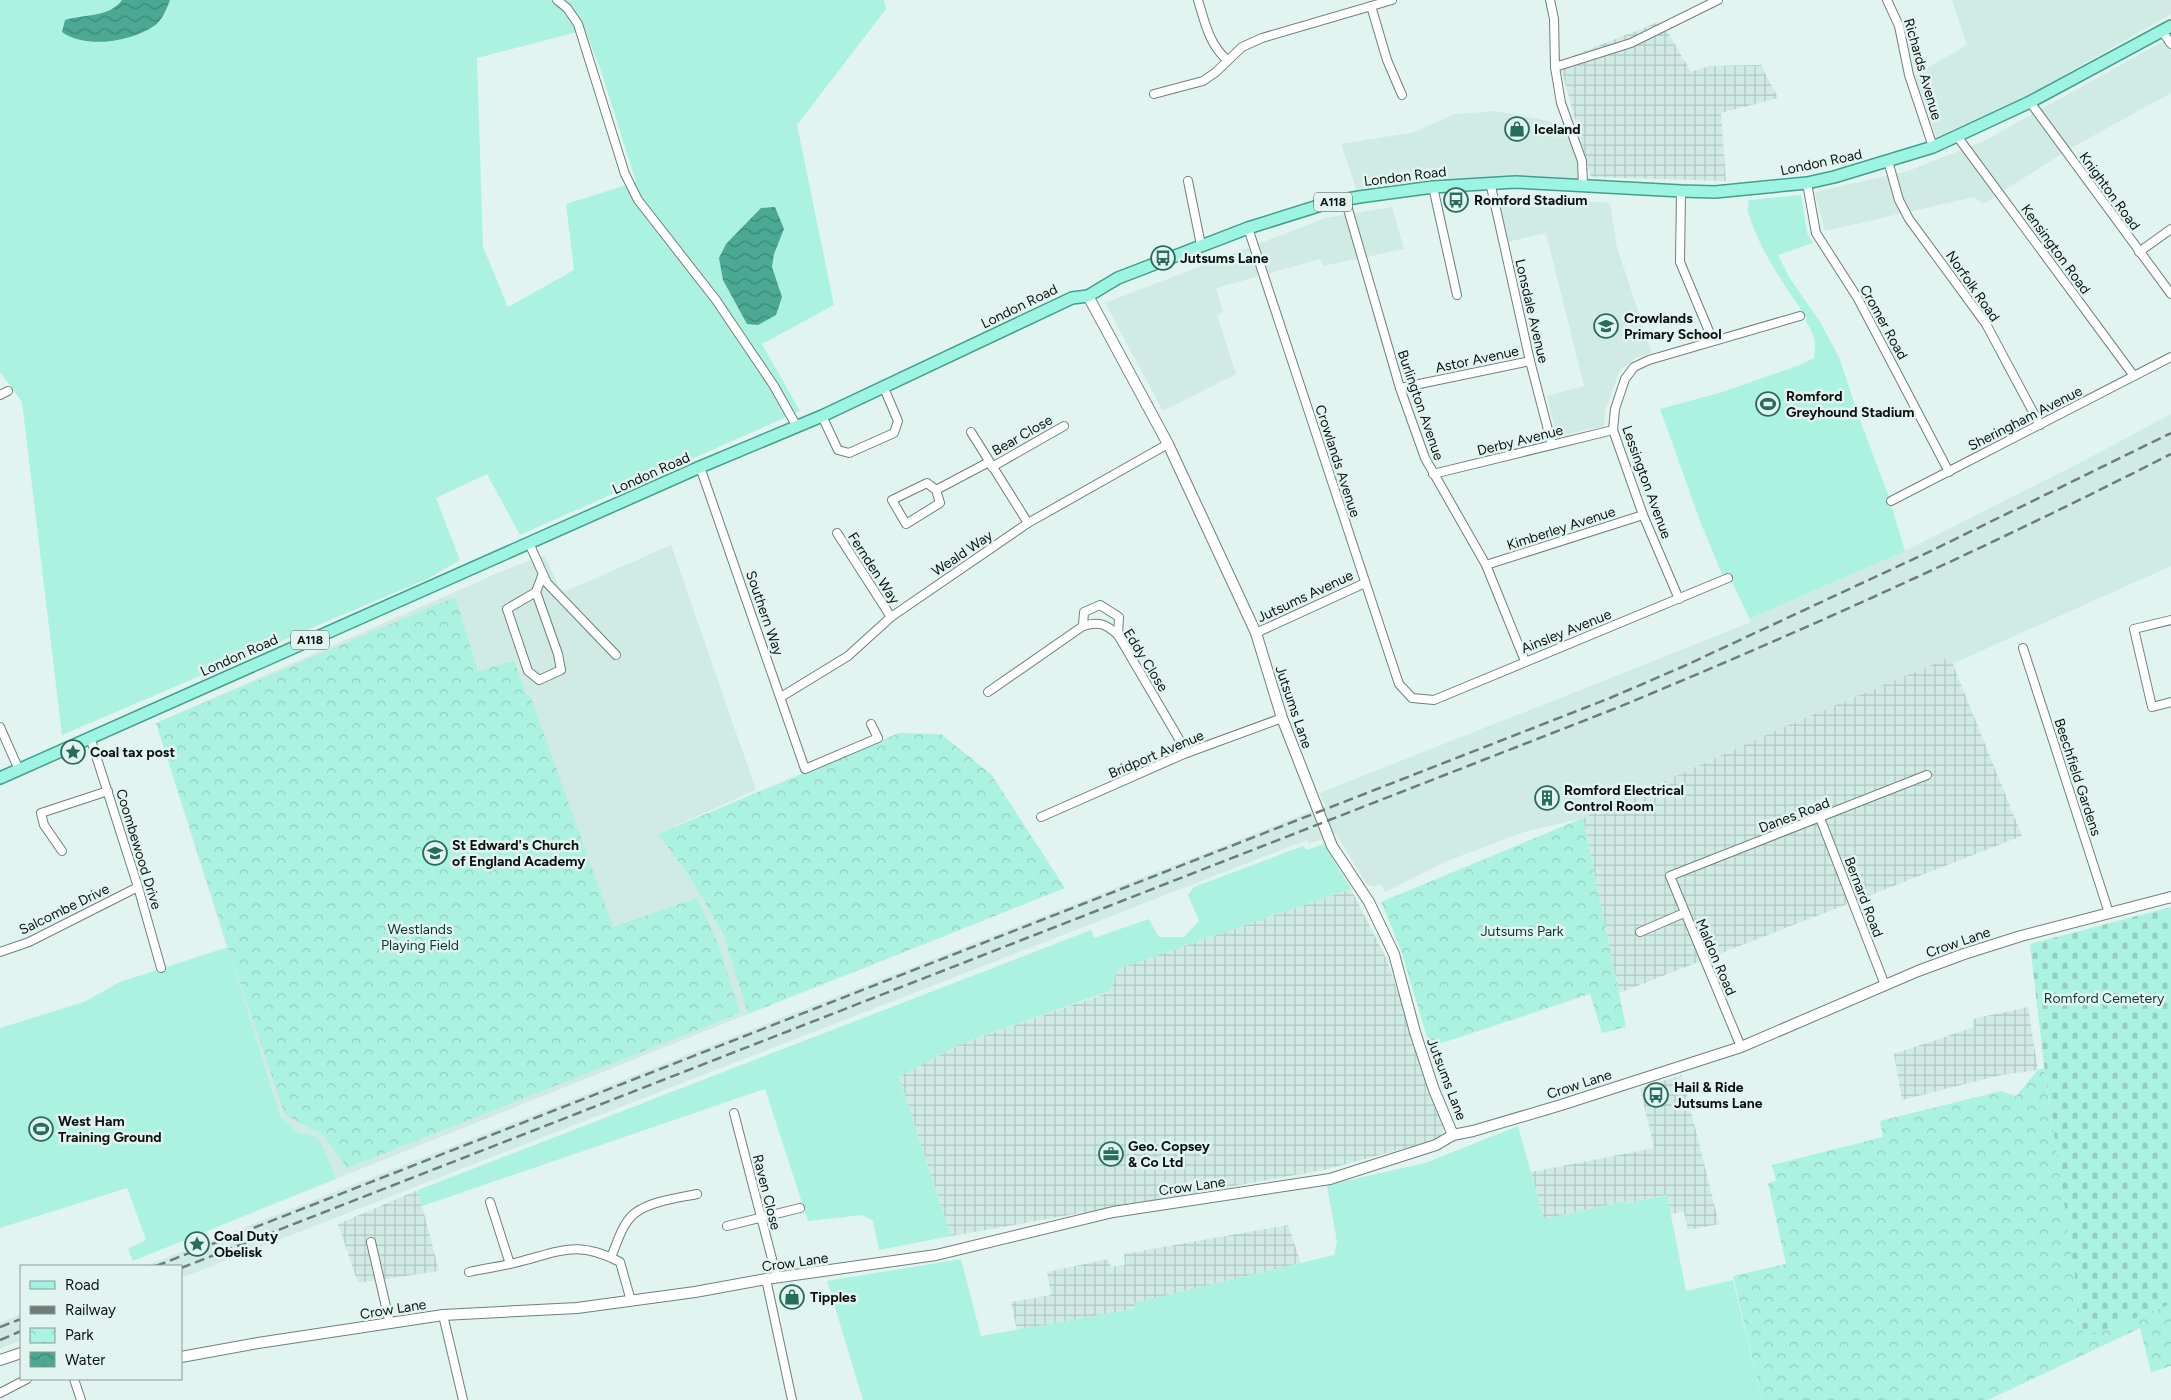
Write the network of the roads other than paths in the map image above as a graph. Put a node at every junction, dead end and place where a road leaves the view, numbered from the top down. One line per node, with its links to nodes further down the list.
1 (557, 0): 44 (street)
2 (1198, 0): 10 (street)
3 (1392, 0): 7 (street)
4 (1550, 0): 11 (street)
5 (1718, 0): 11 (street)
6 (1887, 0): 16 (street, Richards Avenue)
7 (1371, 6): 10 (street); 13 (street)
8 (2166, 29): 9 (street); 14 (main road, London Road / A118)
9 (2171, 44)
10 (1227, 60): 12 (street)
11 (1555, 67): 21 (street)
12 (1154, 94)
13 (1402, 95)
14 (2030, 102): 15 (main road, London Road / A118); 28 (street, Knighton Road)
15 (1957, 136): 16 (main road, London Road / A118); 36 (street, Kensington Road)
16 (1933, 147): 17 (main road, London Road / A118)
17 (1888, 162): 20 (main road, London Road / A118); 42 (street, Norfolk Road)
18 (1188, 181): 27 (street)
19 (1490, 182): 21 (main road, London Road / A118); 22 (main road, London Road / A118); 35 (street, Lonsdale Avenue)
20 (1807, 183): 23 (main road, London Road / A118); 51 (street, Cromer Road)
21 (1583, 185): 23 (main road, London Road / A118)
22 (1433, 187): 24 (main road, London Road / A118); 31 (street)
23 (1681, 192): 33 (street)
24 (1345, 200): 25 (main road, London Road / A118); 38 (street, Burlington Avenue)
25 (1248, 228): 27 (main road, London Road / A118); 62 (street, Crowlands Avenue)
26 (2171, 229): 28 (street)
27 (1201, 245): 30 (main road, London Road / A118)
28 (2140, 252): 29 (street, Knighton Road)
29 (2171, 294)
30 (1088, 296): 37 (main road, London Road / A118); 47 (street, Jutsums Lane)
31 (1457, 296)
32 (1800, 316): 33 (street, Lessington Avenue)
33 (1713, 341): 45 (street, Lessington Avenue)
34 (2171, 357): 36 (street, Sheringham Avenue)
35 (1530, 361): 38 (street, Astor Avenue); 48 (street, Lonsdale Avenue)
36 (2134, 376): 42 (street, Sheringham Avenue)
37 (884, 388): 41 (main road, London Road / A118); 41 (street)
38 (1400, 388): 52 (street, Burlington Avenue)
39 (8, 392): 40 (street)
40 (0, 395)
41 (822, 416): 44 (main road, London Road / A118)
42 (2040, 425): 51 (street, Sheringham Avenue)
43 (1064, 426): 49 (street, Bear Close)
44 (798, 427): 50 (main road, London Road / A118)
45 (1613, 430): 48 (street, Derby Avenue); 55 (street, Lessington Avenue)
46 (970, 432): 49 (street)
47 (1168, 444): 56 (street, Weald Way); 68 (street, Jutsums Lane)
48 (1552, 445): 52 (street, Derby Avenue)
49 (991, 464): 53 (street, Bear Close); 56 (street)
50 (700, 467): 58 (main road, London Road / A118); 74 (street, Southern Way)
51 (1949, 472): 54 (street, Sheringham Avenue)
52 (1433, 474): 59 (street, Burlington Avenue)
53 (936, 490): 53 (street)
54 (1891, 501)
55 (1643, 515): 59 (street, Kimberley Avenue); 64 (street, Lessington Avenue)
56 (1028, 523): 65 (street, Weald Way)
57 (837, 533): 65 (street, Fernden Way)
58 (530, 544): 60 (street); 80 (main road, London Road / A118)
59 (1486, 565): 72 (street, Burlington Avenue)
60 (542, 576): 63 (street); 71 (street)
61 (1728, 578): 64 (street, Ainsley Avenue)
62 (1365, 583): 68 (street, Jutsums Avenue); 75 (street, Crowlands Avenue)
63 (536, 592): 63 (street)
64 (1679, 599): 72 (street, Ainsley Avenue)
65 (891, 617): 74 (street, Weald Way)
66 (2171, 620): 76 (street)
67 (1083, 626): 69 (street, Eddy Close); 69 (street); 73 (street)
68 (1256, 633): 77 (street, Jutsums Lane)
69 (1118, 635): 81 (street, Eddy Close)
70 (2023, 648): 93 (street, Beechfield Gardens)
71 (616, 656)
72 (1526, 661): 75 (street, Ainsley Avenue)
73 (988, 692)
74 (780, 697): 78 (street, Southern Way)
75 (1412, 698)
76 (2171, 702)
77 (1282, 718): 81 (street, Bridport Avenue); 100 (street, Jutsums Lane)
78 (871, 724)
79 (0, 727): 82 (street)
80 (90, 737): 82 (main road, A118); 85 (street, Coombewood Drive)
81 (1184, 754): 86 (street, Bridport Avenue)
82 (19, 770): 84 (main road, A118)
83 (1927, 775): 87 (street, Danes Road)
84 (0, 778)
85 (108, 791): 88 (street); 90 (street, Coombewood Drive)
86 (1042, 817)
87 (1820, 818): 89 (street, Danes Road); 97 (street, Bernard Road)
88 (62, 851)
89 (1670, 876): 92 (street, Maldon Road)
90 (138, 887): 95 (street, Salcombe Drive); 96 (street, Coombewood Drive)
91 (2171, 897): 93 (street, Crow Lane)
92 (1684, 913): 94 (street); 98 (street, Maldon Road)
93 (2109, 913): 97 (street, Crow Lane)
94 (1640, 932)
95 (0, 952)
96 (161, 968)
97 (1885, 985): 98 (street, Crow Lane)
98 (1741, 1047): 100 (street, Crow Lane)
99 (734, 1113): 104 (street, Raven Close)
100 (1453, 1135): 110 (street, Crow Lane)
101 (697, 1194): 107 (street)
102 (490, 1202): 108 (street)
103 (800, 1208): 104 (street)
104 (760, 1217): 105 (street); 110 (street, Raven Close)
105 (727, 1226)
106 (371, 1242): 113 (street)
107 (611, 1258): 108 (street); 111 (street)
108 (510, 1264): 109 (street)
109 (469, 1272)
110 (772, 1278): 111 (street, Crow Lane); 122 (street, Raven Close)
111 (631, 1301): 112 (street, Crow Lane)
112 (443, 1315): 113 (street, Crow Lane); 121 (street)
113 (390, 1324): 115 (street, Crow Lane)
114 (20, 1352): 116 (street)
115 (182, 1358)
116 (0, 1360)
117 (25, 1380): 119 (street)
118 (74, 1380): 120 (street)
119 (0, 1393)
120 (81, 1400)
121 (463, 1400)
122 (792, 1400)

